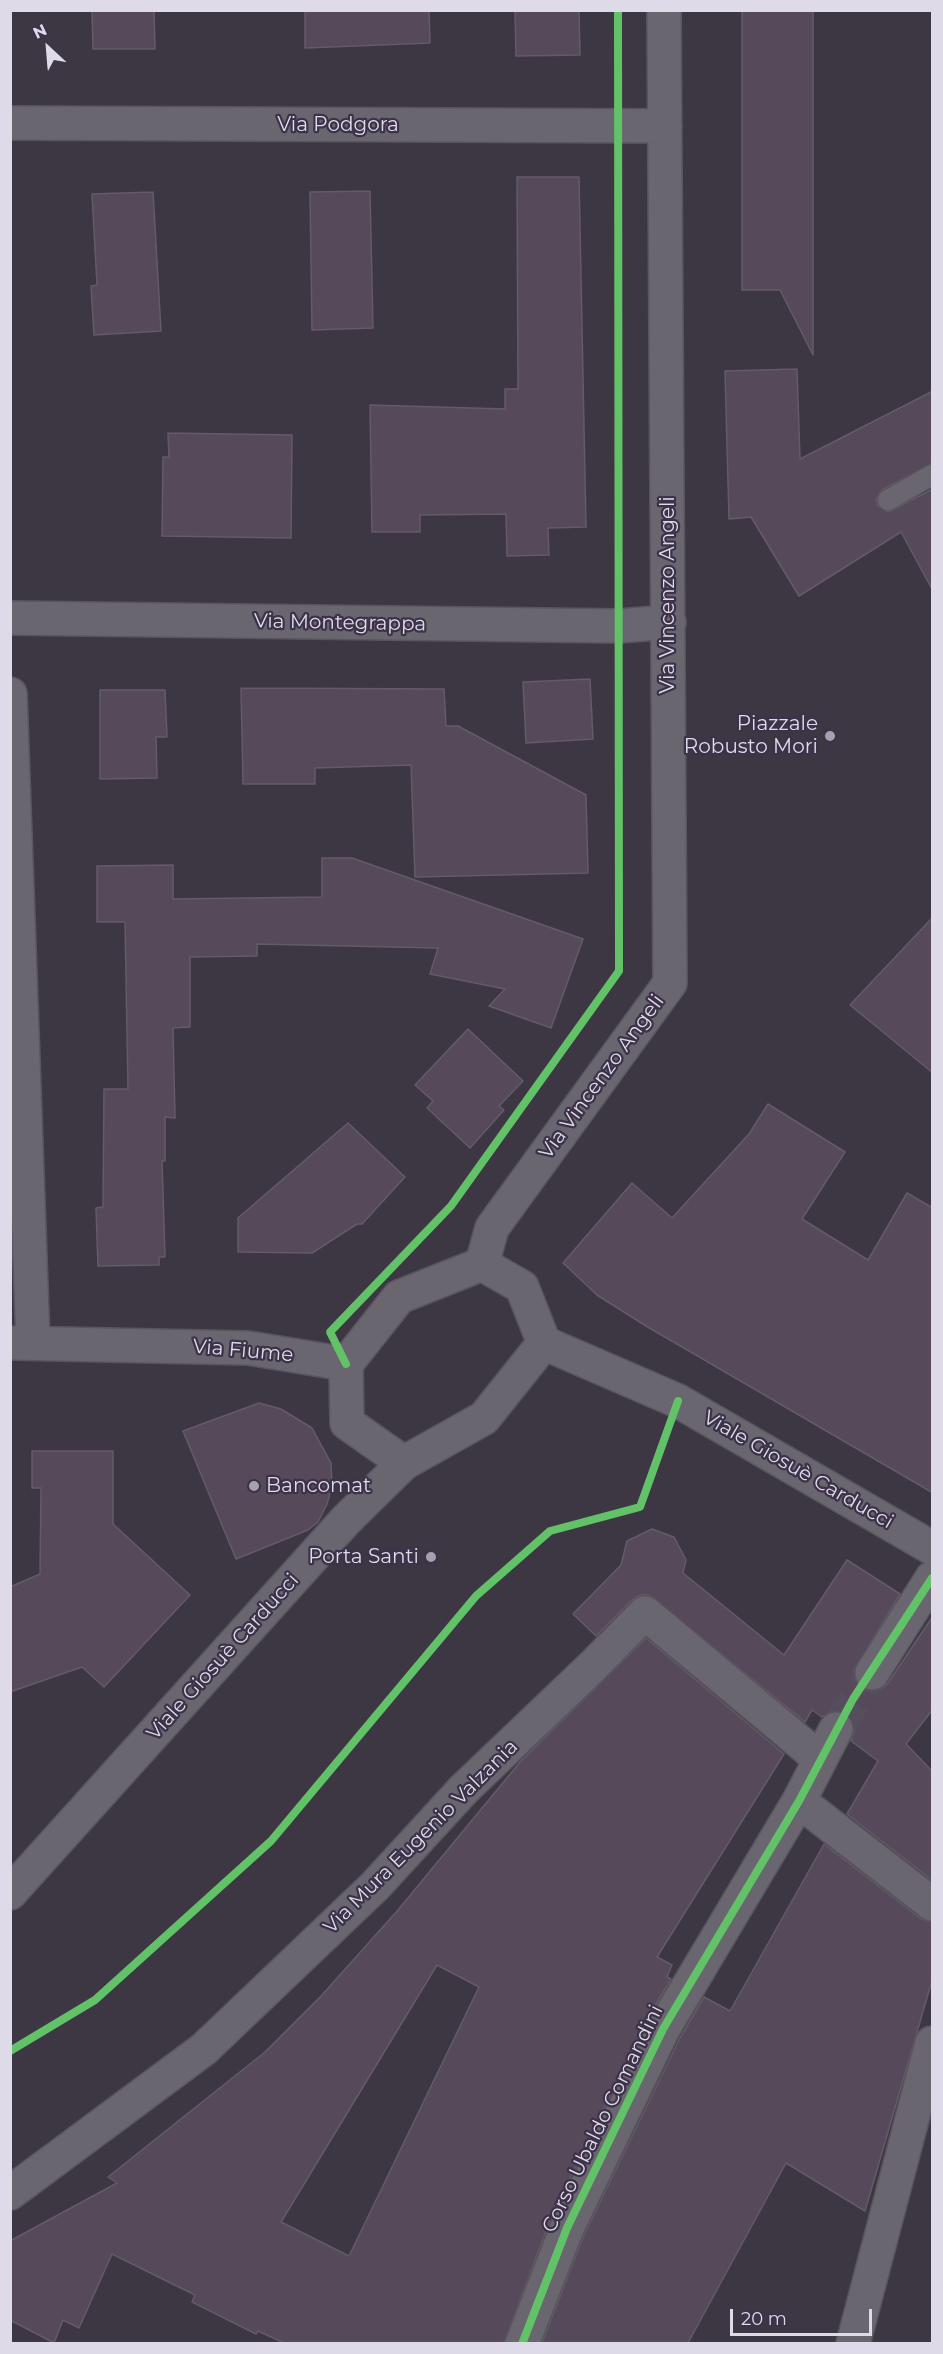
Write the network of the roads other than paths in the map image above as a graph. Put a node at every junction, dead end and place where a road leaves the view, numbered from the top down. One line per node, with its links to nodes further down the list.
1 (664, 10): 3 (street, Via Vincenzo Angeli)
2 (10, 123): 3 (street, Via Podgora)
3 (665, 126): 7 (street, Via Vincenzo Angeli)
4 (933, 475): 5 (lane)
5 (888, 500)
6 (10, 618): 7 (street, Via Montegrappa)
7 (669, 622): 9 (street, Via Vincenzo Angeli)
8 (10, 694): 10 (street)
9 (482, 1264): 11 (street); 12 (street)
10 (22, 1343): 12 (street, Via Fiume)
11 (544, 1343): 13 (street, Viale Giosuè Carducci); 14 (street, Viale Giosuè Carducci)
12 (346, 1364): 13 (street)
13 (404, 1463): 20 (street, Viale Giosuè Carducci)
14 (933, 1548)
15 (933, 1578): 16 (street)
16 (872, 1673)
17 (836, 1729): 18 (street, Corso Ubaldo Comandini)
18 (820, 1759): 19 (street, Corso Ubaldo Comandini); 23 (street, Via Mura Eugenio Valzania)
19 (799, 1801): 21 (street); 24 (street, Corso Ubaldo Comandini)
20 (10, 1893)
21 (933, 1904)
22 (933, 2043): 25 (street)
23 (10, 2193)
24 (522, 2343)
25 (853, 2343)

